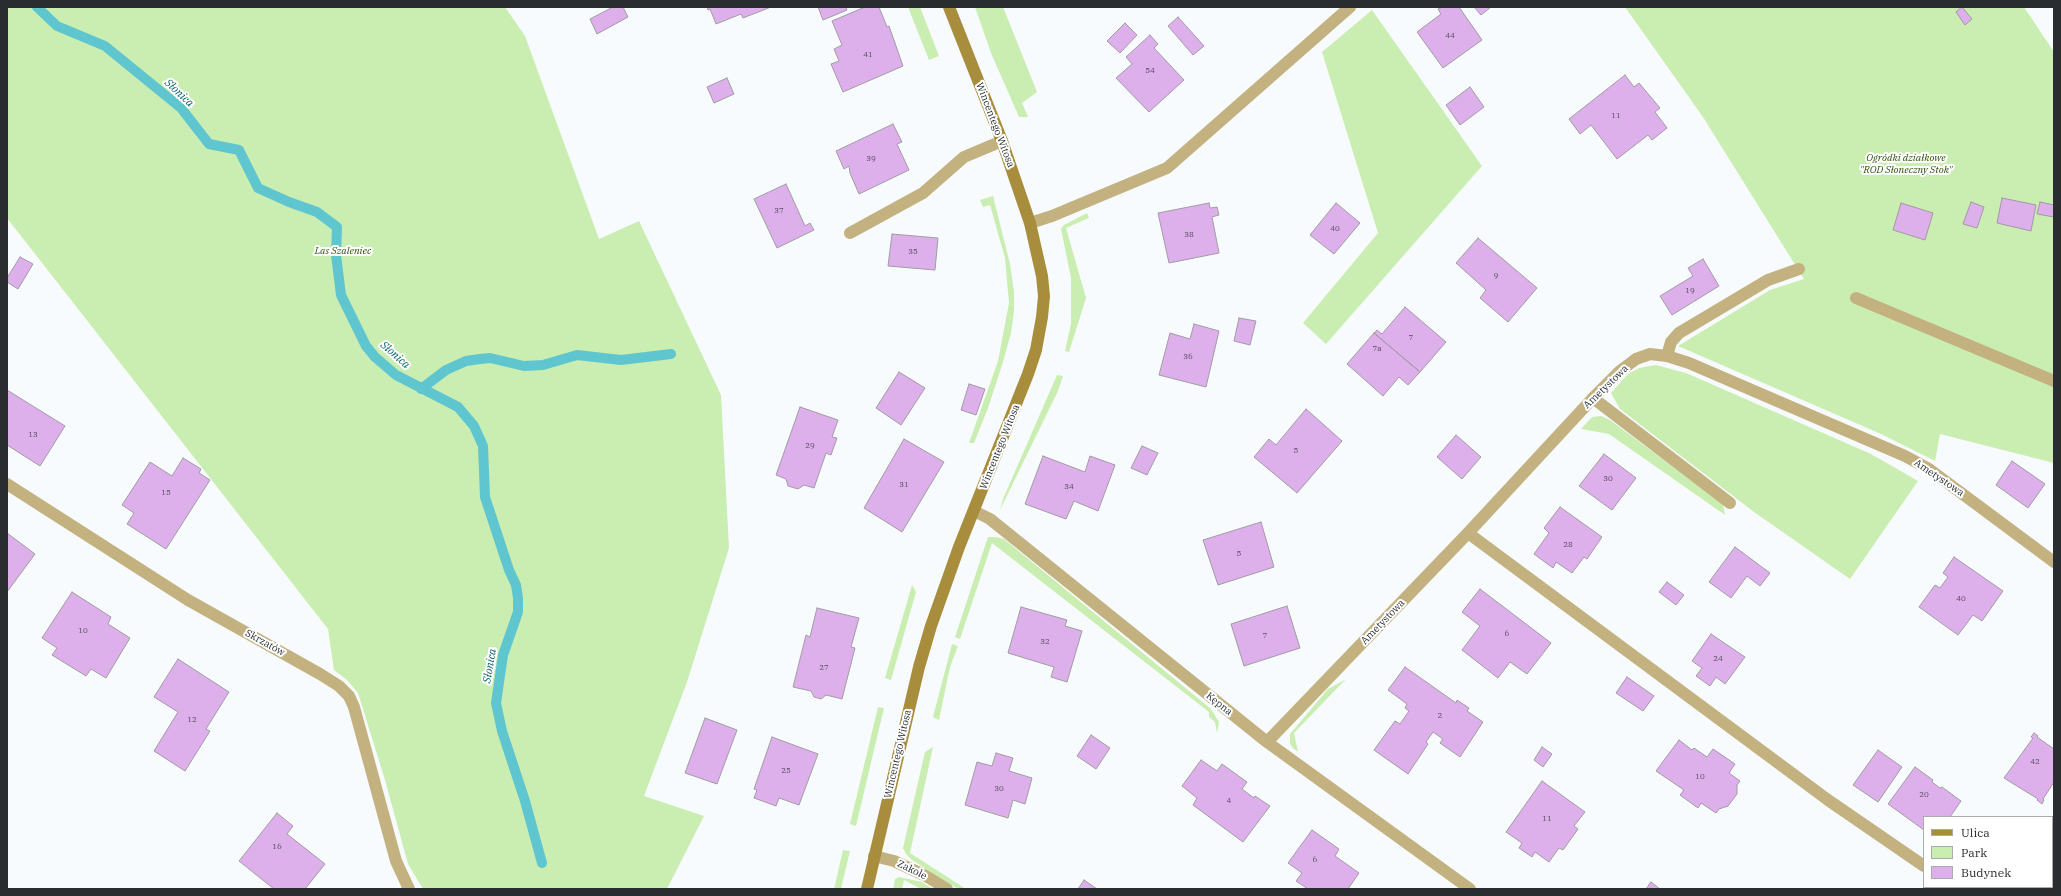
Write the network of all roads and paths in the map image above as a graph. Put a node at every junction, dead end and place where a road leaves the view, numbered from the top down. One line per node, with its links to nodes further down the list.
1 (949, 7): 3 (street, Wincentego Witosa)
2 (1350, 7): 4 (street)
3 (1002, 141): 4 (street, Wincentego Witosa); 5 (street)
4 (1030, 223): 13 (street, Wincentego Witosa)
5 (850, 233)
6 (1799, 269): 8 (street)
7 (1856, 298): 9 (street)
8 (1667, 356): 10 (street, Ametystowa); 15 (street, Ametystowa)
9 (2054, 381)
10 (1593, 398): 12 (street); 14 (street, Ametystowa)
11 (7, 484): 19 (street, Skrzatów)
12 (1730, 503)
13 (974, 511): 16 (street, Kępna); 17 (street, Wincentego Witosa)
14 (1468, 533): 16 (street, Ametystowa); 18 (street)
15 (2054, 562)
16 (1267, 742): 22 (street, Kępna)
17 (874, 856): 20 (street, Wincentego Witosa); 21 (street, Zakole)
18 (1923, 865)
19 (409, 889)
20 (867, 889)
21 (947, 889)
22 (1470, 889)

